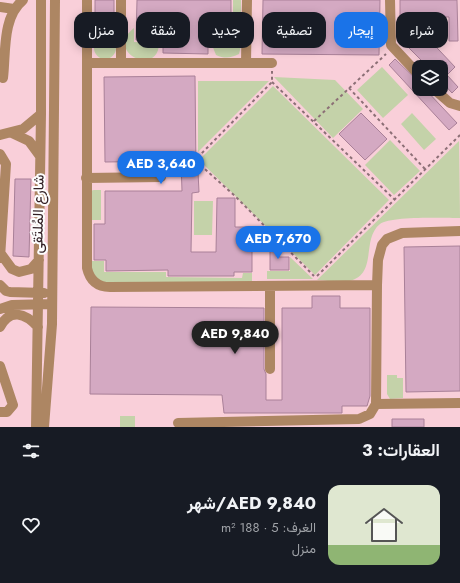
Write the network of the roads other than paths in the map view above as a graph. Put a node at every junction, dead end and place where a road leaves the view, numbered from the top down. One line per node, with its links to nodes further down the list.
1 (23, 0): 9 (street)
2 (41, 0): 18 (street, شارع المُلتَقى)
3 (55, 0): 32 (street, شارع المُلتَقى)
4 (87, 0): 10 (street)
5 (121, 0): 11 (street)
6 (247, 0): 12 (street)
7 (390, 0): 14 (street)
8 (0, 7): 9 (street)
9 (14, 9): 15 (street)
10 (87, 62): 11 (street); 24 (street)
11 (121, 63): 12 (street)
12 (246, 63): 13 (street)
13 (272, 63)
14 (412, 68)
15 (3, 78)
16 (442, 96): 17 (street)
17 (460, 106)
18 (41, 114): 19 (street); 22 (street, شارع المُلتَقى)
19 (12, 134): 20 (street); 22 (street)
20 (0, 135)
21 (0, 154): 26 (street)
22 (40, 156): 27 (street, شارع المُلتَقى)
23 (161, 177): 24 (street)
24 (86, 178): 30 (street)
25 (460, 231): 29 (street)
26 (1, 256): 27 (street)
27 (39, 260): 31 (street, شارع المُلتَقى)
28 (0, 285): 31 (street)
29 (377, 285): 30 (street); 42 (street)
30 (270, 286): 39 (street)
31 (38, 293): 32 (street); 33 (street, شارع المُلتَقى)
32 (52, 294): 34 (street, شارع المُلتَقى)
33 (38, 304): 34 (street); 35 (street); 37 (street, شارع المُلتَقى)
34 (52, 304): 47 (street, شارع المُلتَقى)
35 (0, 309)
36 (0, 327): 37 (street)
37 (38, 327): 46 (street, شارع المُلتَقى)
38 (0, 366): 40 (street)
39 (270, 369)
40 (9, 394): 43 (street); 44 (street)
41 (460, 403): 42 (street)
42 (376, 404): 45 (street)
43 (0, 406)
44 (0, 412)
45 (178, 423)
46 (36, 427)
47 (44, 427)

